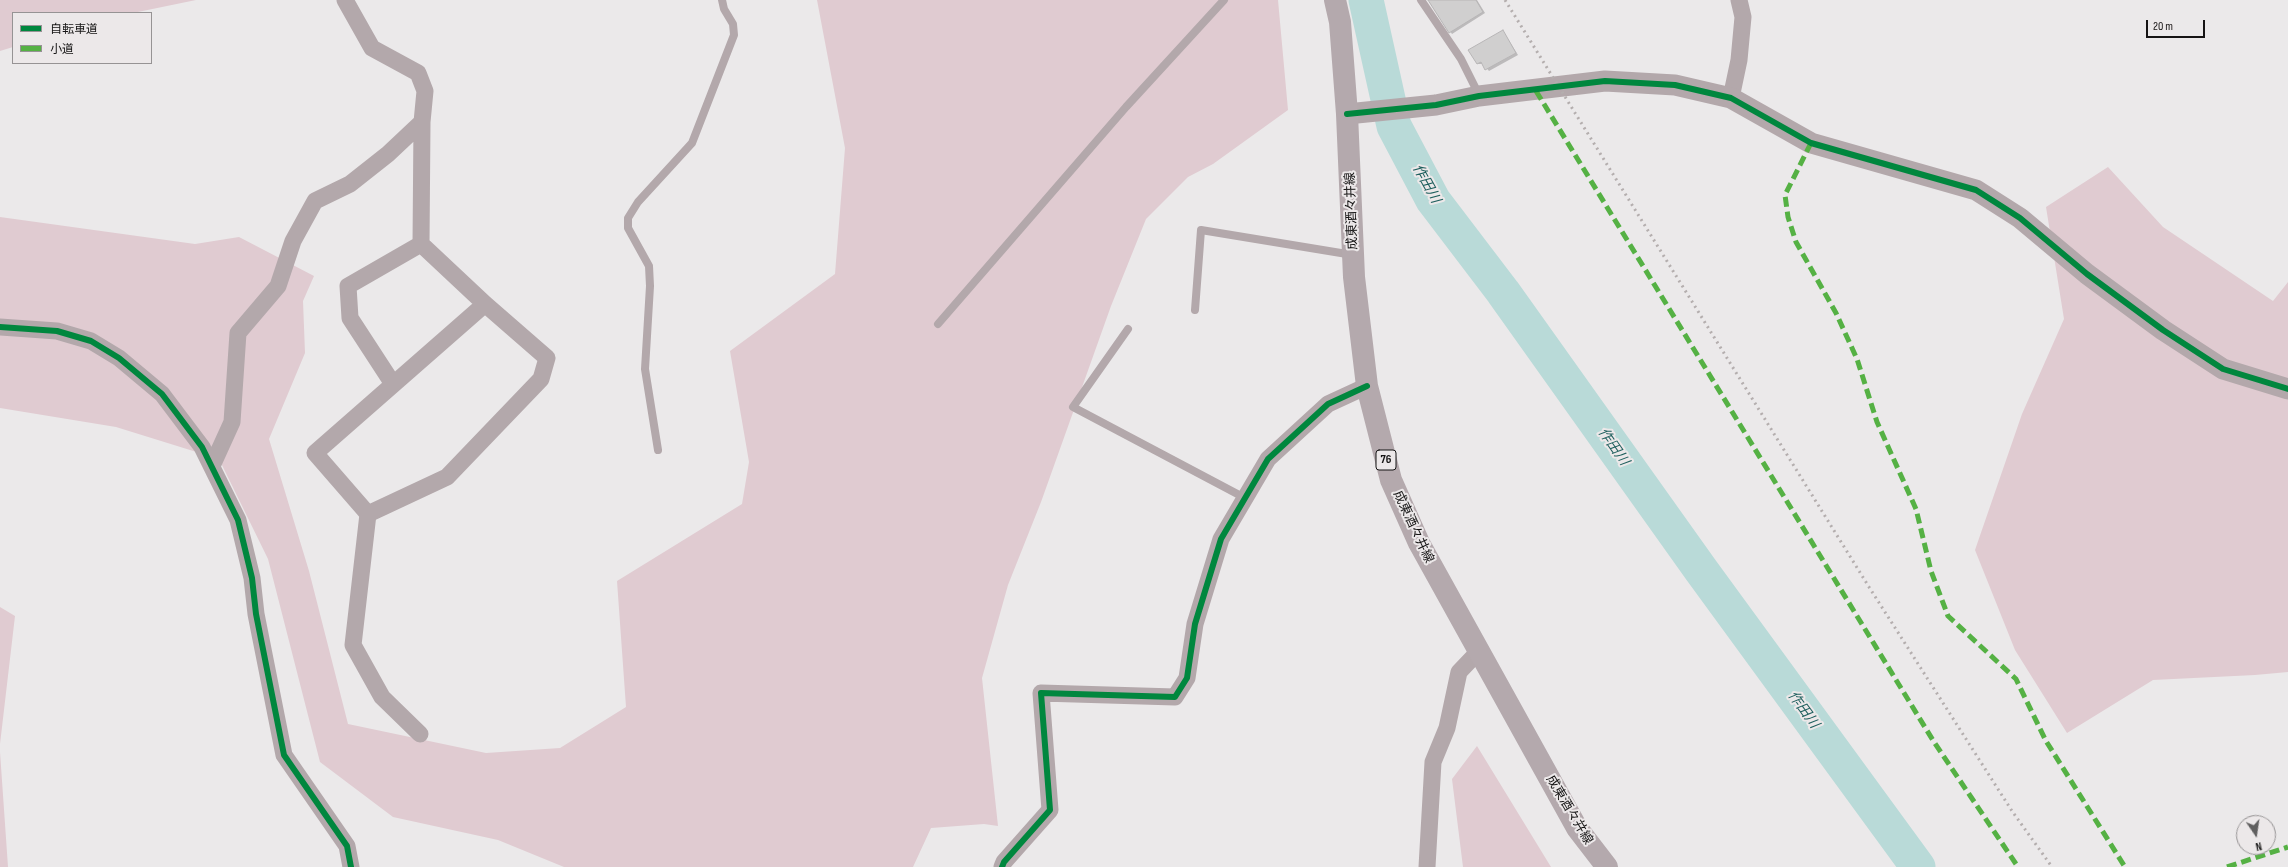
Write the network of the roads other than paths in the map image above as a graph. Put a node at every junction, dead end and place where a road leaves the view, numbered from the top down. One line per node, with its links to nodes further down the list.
1 (345, 0): 10 (street)
2 (722, 0): 21 (lane)
3 (1224, 0): 15 (lane)
4 (1335, 0): 9 (main road, 成東酒々井線 / 76)
5 (1421, 0): 7 (lane)
6 (1739, 0): 8 (street)
7 (1479, 96): 8 (street); 9 (street)
8 (1731, 98): 20 (street)
9 (1347, 114): 12 (main road, 成東酒々井線 / 76)
10 (422, 122): 11 (street); 22 (street)
11 (421, 244): 13 (street); 18 (street)
12 (1353, 255): 14 (lane); 19 (main road, 成東酒々井線 / 76)
13 (485, 304): 18 (street); 24 (street)
14 (1195, 310)
15 (938, 324)
16 (0, 327): 22 (street)
17 (1128, 329): 23 (lane)
18 (393, 384): 24 (street)
19 (1367, 386): 23 (street); 25 (main road, 成東酒々井線 / 76)
20 (2288, 389)
21 (658, 450)
22 (212, 466): 27 (street)
23 (1245, 498): 28 (street)
24 (368, 514): 26 (street)
25 (1479, 651): 29 (street); 30 (main road, 成東酒々井線 / 76)
26 (420, 734)
27 (351, 867)
28 (1002, 867)
29 (1427, 867)
30 (1607, 867)

